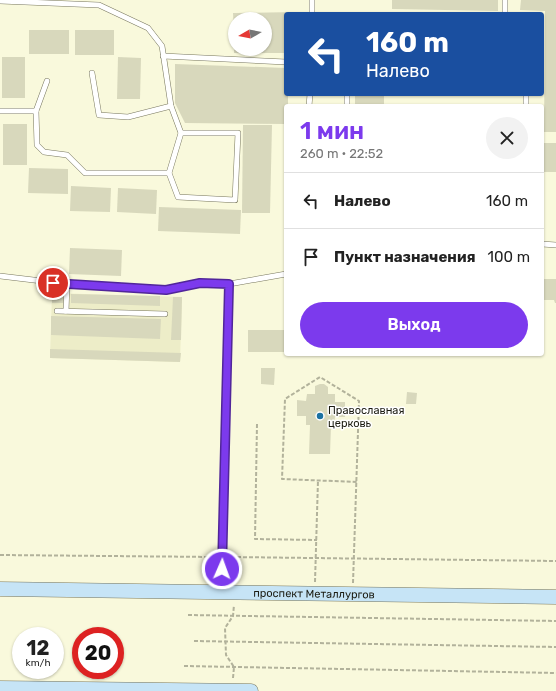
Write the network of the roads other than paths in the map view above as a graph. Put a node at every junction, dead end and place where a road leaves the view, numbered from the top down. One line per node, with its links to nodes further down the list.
1 (312, 0): 4 (lane)
2 (504, 0): 5 (lane)
3 (0, 1): 6 (lane)
4 (312, 12)
5 (505, 12)
6 (163, 56): 7 (lane); 10 (lane)
7 (284, 62)
8 (92, 73): 10 (lane)
9 (47, 81): 12 (lane)
10 (171, 106): 13 (lane)
11 (0, 111): 12 (lane)
12 (36, 112): 14 (lane)
13 (181, 133): 14 (lane); 14 (lane)
14 (169, 173)
15 (544, 244): 16 (lane)
16 (556, 245)
17 (284, 274): 20 (lane)
18 (0, 276): 19 (lane)
19 (67, 284): 20 (lane); 22 (lane)
20 (229, 284): 25 (lane)
21 (57, 310): 22 (lane)
22 (66, 311): 23 (lane)
23 (165, 314)
24 (0, 589): 25 (main road, проспект Металлургов)
25 (222, 592): 26 (main road, проспект Металлургов)
26 (556, 597)
27 (0, 688): 28 (main road)
28 (36, 690): 29 (main road)
29 (233, 691): 30 (main road)
30 (251, 691)

